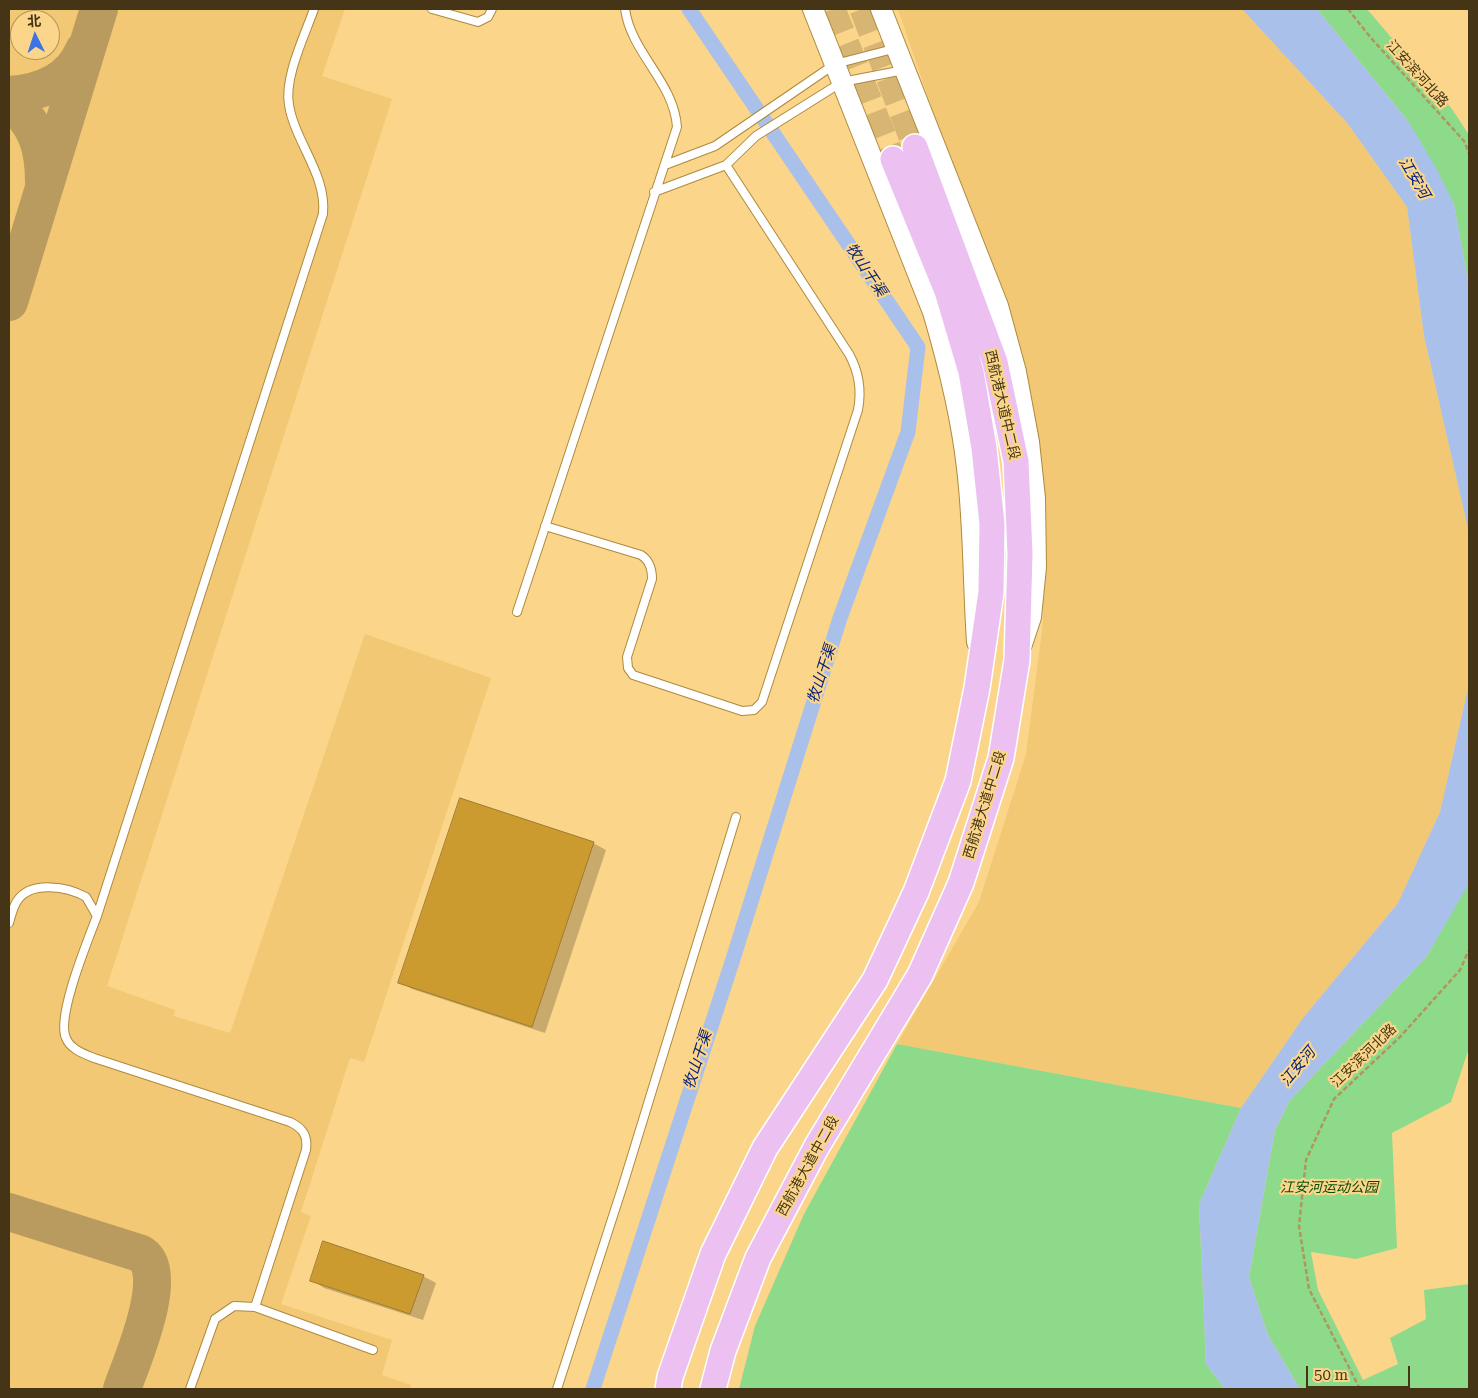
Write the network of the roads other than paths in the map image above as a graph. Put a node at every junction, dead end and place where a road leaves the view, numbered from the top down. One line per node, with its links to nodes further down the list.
1 (314, 9): 20 (lane)
2 (432, 9): 3 (lane)
3 (492, 9)
4 (625, 9): 12 (lane)
5 (813, 9): 9 (street)
6 (881, 9): 7 (street)
7 (897, 48): 8 (street); 9 (lane)
8 (906, 70): 9 (lane); 17 (street)
9 (838, 73): 12 (lane); 13 (lane); 18 (street)
10 (915, 147): 17 (main road, 西航港大道中二段)
11 (893, 159): 18 (main road, 西航港大道中二段)
12 (665, 165): 14 (lane)
13 (726, 165): 14 (lane); 15 (lane)
14 (654, 192): 15 (lane)
15 (546, 526): 16 (lane)
16 (517, 612)
17 (1017, 660): 27 (main road, 西航港大道中二段)
18 (979, 676): 26 (main road, 西航港大道中二段)
19 (736, 817): 25 (lane)
20 (96, 916): 21 (lane); 22 (lane)
21 (9, 923)
22 (255, 1307): 23 (lane); 24 (lane)
23 (373, 1350)
24 (190, 1389)
25 (557, 1389)
26 (668, 1389)
27 (713, 1389)

